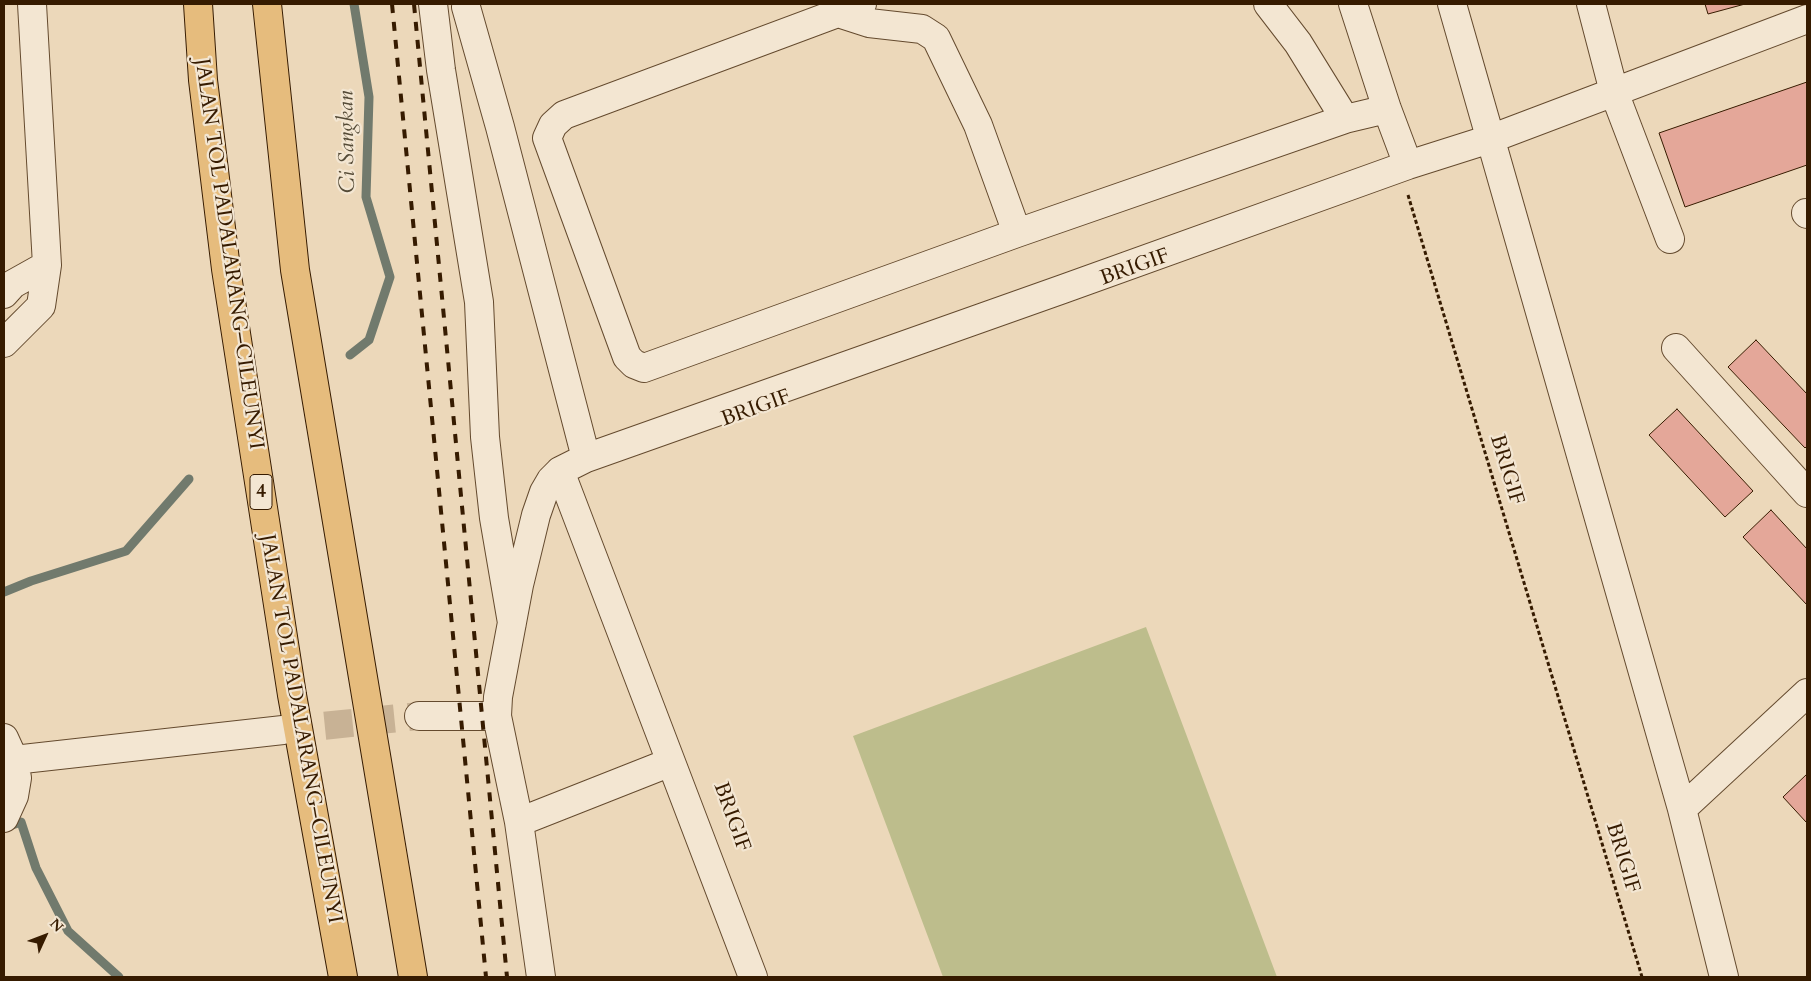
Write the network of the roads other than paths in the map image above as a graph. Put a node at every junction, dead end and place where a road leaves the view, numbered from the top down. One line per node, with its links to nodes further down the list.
1 (32, 4): 19 (street)
2 (198, 4): 36 (highway, JALAN TOL PADALARANG–CILEUNYI / 4)
3 (267, 4): 37 (highway)
4 (433, 4): 26 (street)
5 (1268, 4): 14 (street)
6 (1353, 4): 13 (street)
7 (1452, 4): 15 (street)
8 (1591, 4): 12 (street)
9 (466, 7): 23 (street)
10 (850, 8): 17 (street); 17 (street)
11 (1807, 19): 12 (street)
12 (1614, 92): 15 (street); 18 (street)
13 (1387, 109): 14 (street); 16 (street)
14 (1345, 119): 17 (street)
15 (1490, 139): 16 (street); 33 (street)
16 (1408, 165): 23 (street)
17 (1017, 233)
18 (1670, 240)
19 (47, 265): 20 (street); 21 (street)
20 (4, 294)
21 (4, 343)
22 (1676, 348): 25 (street)
23 (586, 458): 24 (street)
24 (560, 471): 26 (street); 32 (street)
25 (1807, 492)
26 (512, 623): 29 (street)
27 (1807, 693): 33 (street)
28 (419, 716): 29 (street)
29 (497, 716): 35 (street)
30 (283, 730): 31 (street)
31 (9, 749): 34 (street)
32 (671, 762): 35 (street); 39 (street)
33 (1682, 809): 40 (street)
34 (4, 818)
35 (519, 822): 38 (street)
36 (343, 977)
37 (413, 977)
38 (540, 977)
39 (753, 977)
40 (1724, 977)

